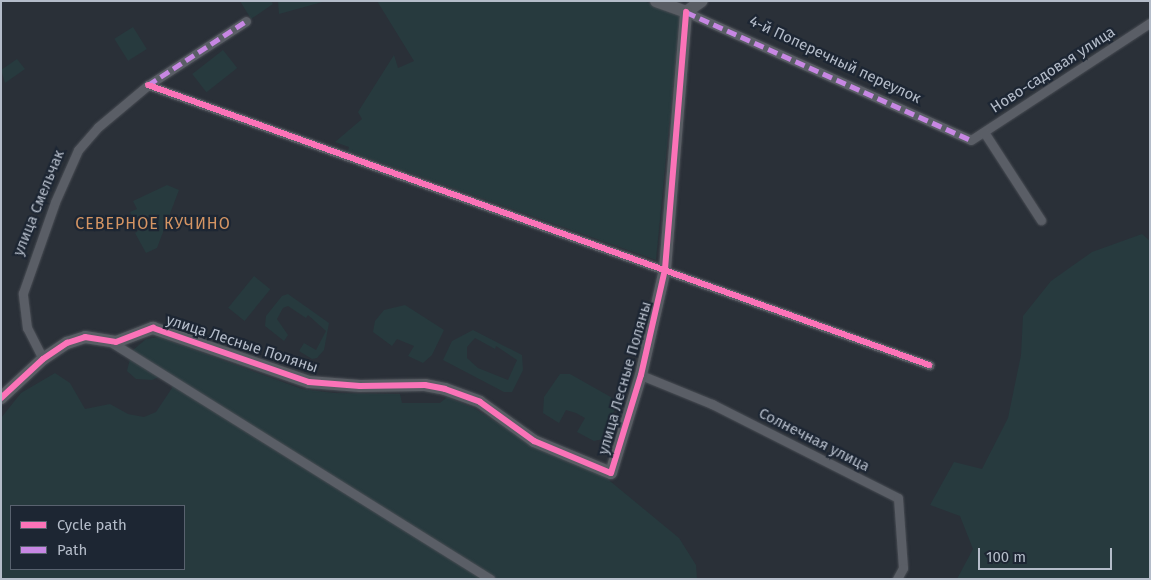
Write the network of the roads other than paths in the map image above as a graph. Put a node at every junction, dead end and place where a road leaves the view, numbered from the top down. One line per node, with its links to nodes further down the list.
1 (656, 1): 3 (street, 4-й Поперечный переулок)
2 (702, 1): 3 (street)
3 (686, 12): 8 (street, 4-й Поперечный переулок); 10 (street, улица Лесные Поляны)
4 (246, 21): 6 (street, улица Смельчак)
5 (1150, 23): 7 (street, Ново-садовая улица)
6 (148, 85): 10 (street); 12 (street, улица Смельчак)
7 (984, 132): 8 (street, Ново-садовая улица); 9 (street)
8 (971, 140)
9 (1041, 220)
10 (666, 269): 13 (street); 14 (street, улица Лесные Поляны)
11 (111, 342): 12 (street, улица Лесные Поляны); 14 (street, улица Лесные Поляны); 16 (street)
12 (42, 359): 15 (street)
13 (929, 365)
14 (641, 375): 17 (street, Солнечная улица)
15 (1, 398)
16 (490, 579)
17 (897, 579)

